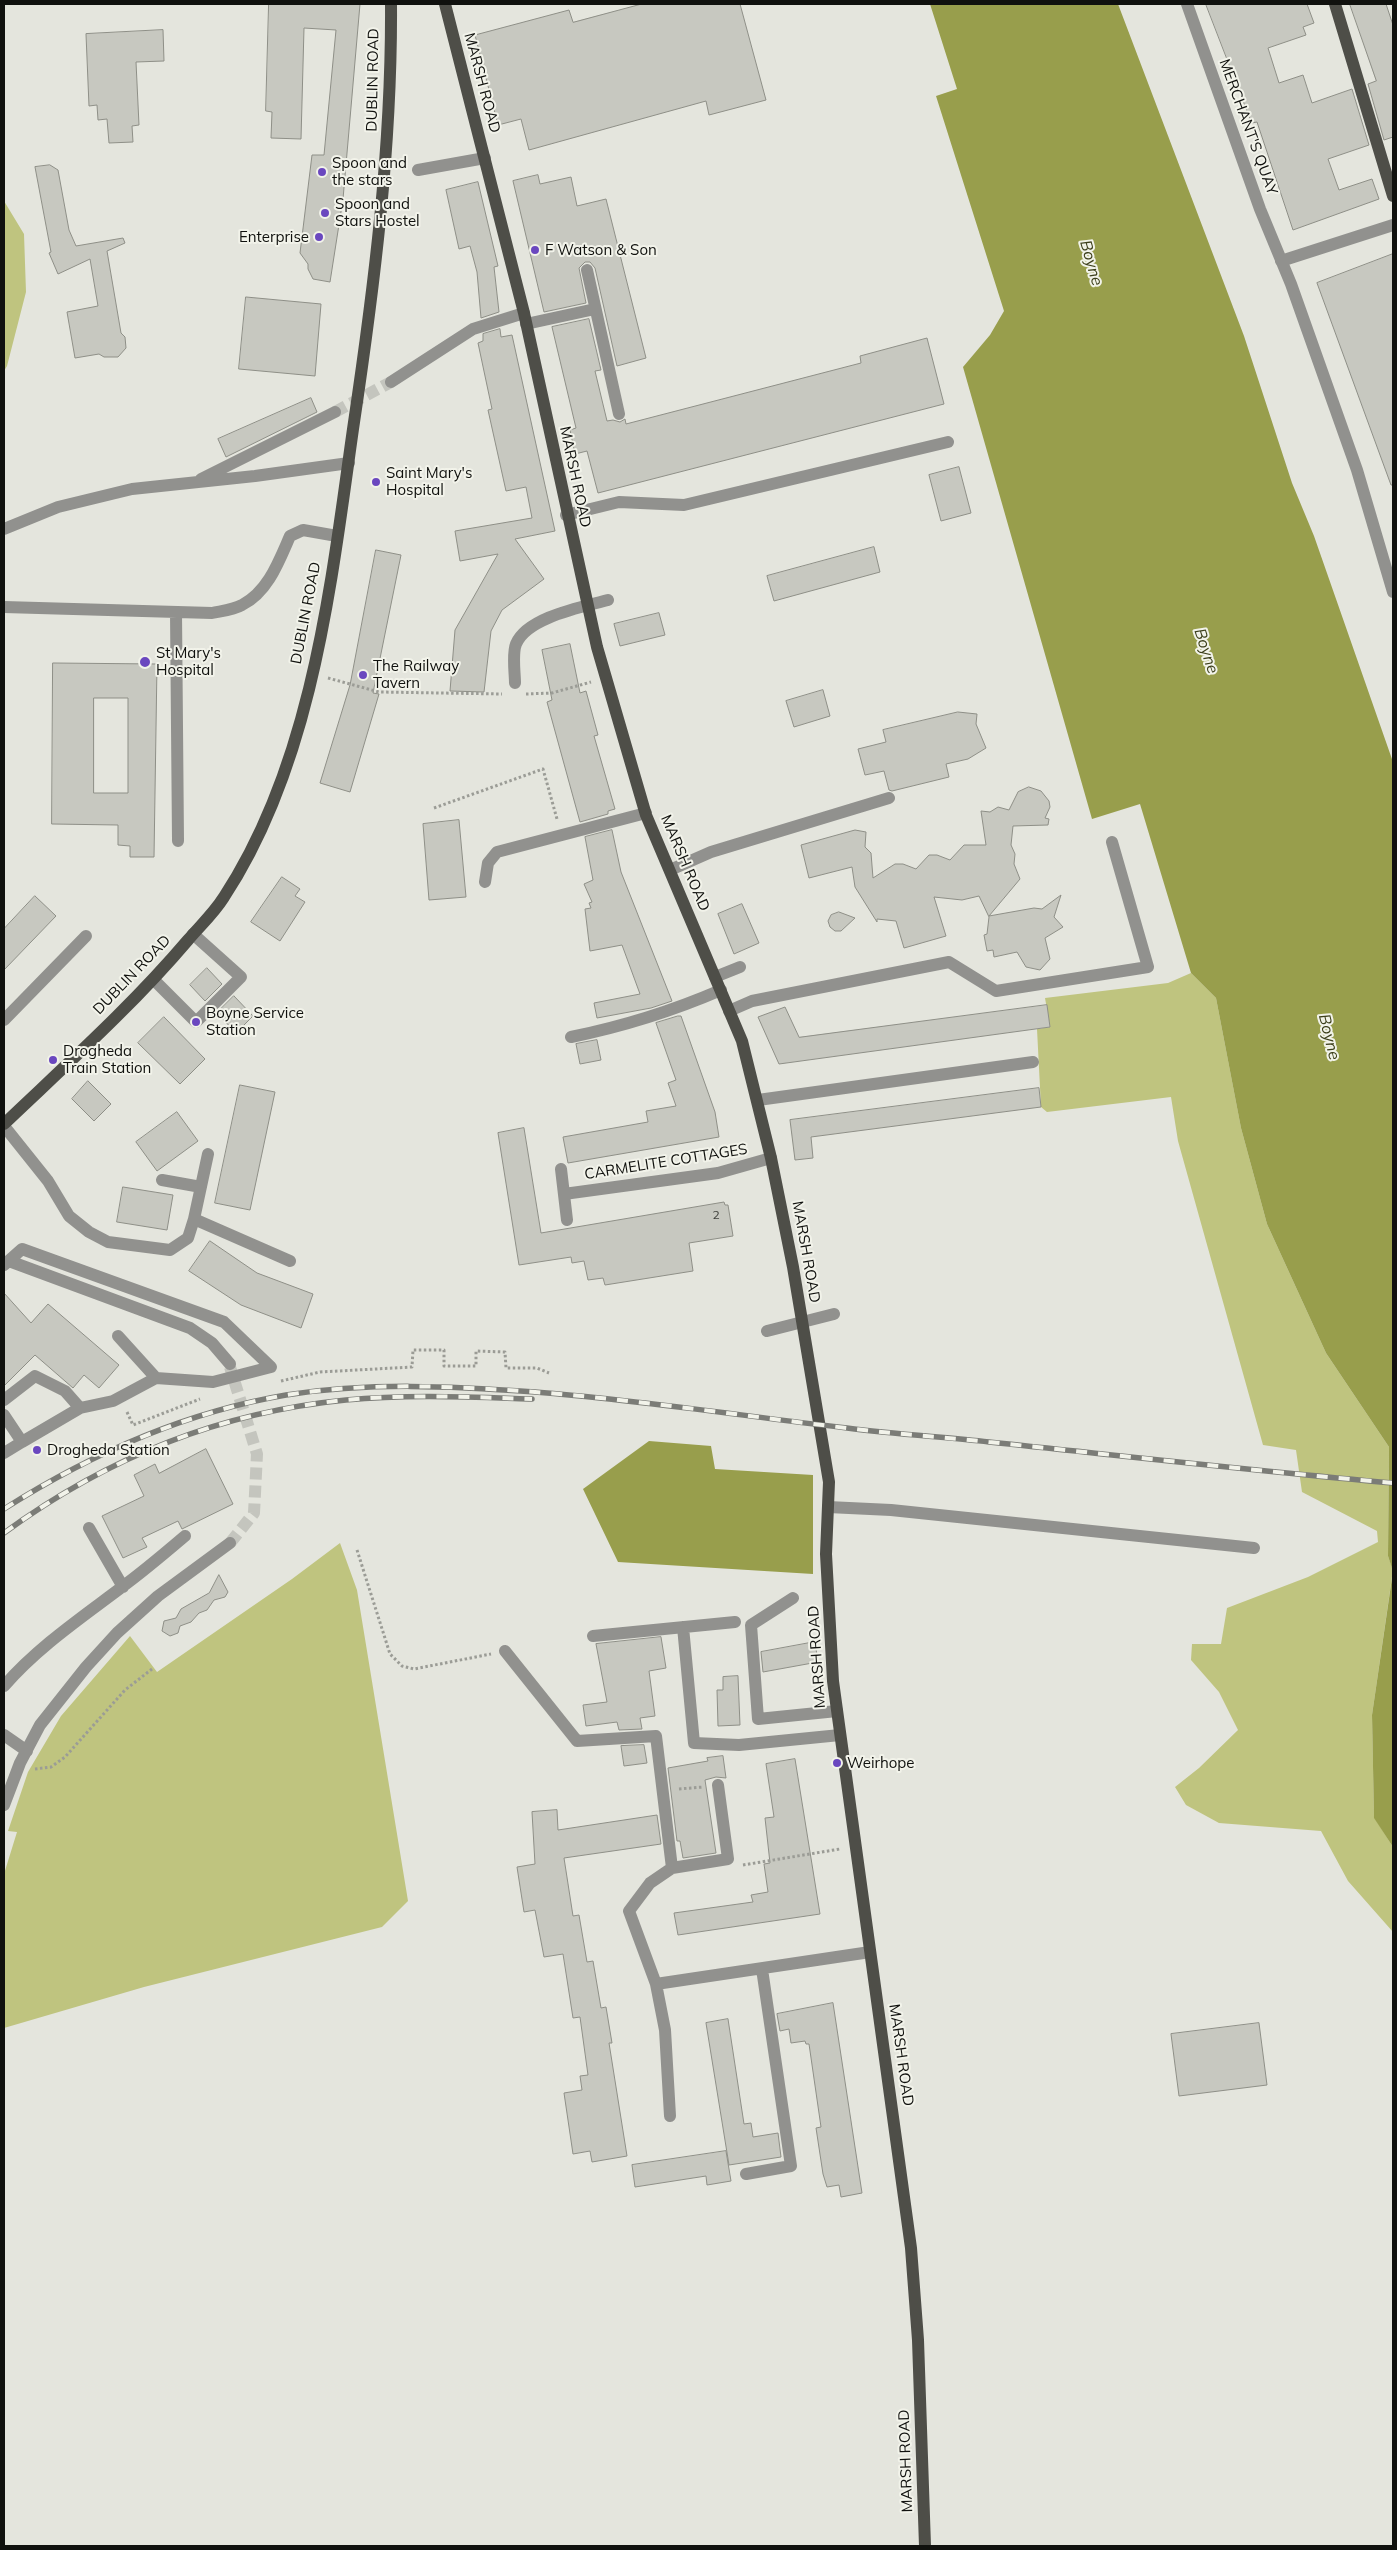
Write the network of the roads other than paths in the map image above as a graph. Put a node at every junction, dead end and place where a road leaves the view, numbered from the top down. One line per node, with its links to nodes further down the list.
1 (391, 4): 17 (main road, DUBLIN ROAD)
2 (445, 4): 5 (main road, MARSH ROAD)
3 (1187, 4): 9 (street, MERCHANT'S QUAY)
4 (1335, 4): 7 (main road)
5 (485, 158): 6 (street); 12 (main road, MARSH ROAD)
6 (418, 170)
7 (1393, 196)
8 (1393, 225): 9 (street)
9 (1281, 261): 22 (street, MERCHANT'S QUAY)
10 (587, 270): 11 (street)
11 (595, 309): 12 (street); 15 (street)
12 (525, 319): 13 (street); 19 (main road, MARSH ROAD)
13 (391, 382)
14 (335, 412): 18 (street)
15 (619, 414)
16 (948, 442): 19 (street)
17 (349, 463): 18 (street); 21 (main road, DUBLIN ROAD)
18 (194, 482): 20 (street)
19 (566, 514): 24 (main road, MARSH ROAD)
20 (4, 529)
21 (337, 536): 26 (street); 34 (main road, DUBLIN ROAD)
22 (1393, 592)
23 (608, 600): 24 (street)
24 (587, 606): 27 (street); 29 (main road, MARSH ROAD)
25 (4, 607): 26 (street)
26 (176, 612): 30 (street)
27 (516, 691)
28 (889, 798): 32 (street)
29 (646, 813): 32 (main road, MARSH ROAD); 33 (street)
30 (178, 841)
31 (1112, 842): 40 (street)
32 (670, 870): 37 (main road, MARSH ROAD)
33 (486, 882)
34 (193, 934): 38 (main road, DUBLIN ROAD); 38 (street)
35 (86, 936): 41 (street)
36 (740, 967): 37 (street)
37 (716, 977): 39 (main road, MARSH ROAD)
38 (154, 980): 45 (main road, DUBLIN ROAD)
39 (721, 990): 40 (main road, MARSH ROAD); 42 (street)
40 (730, 1011): 44 (main road, MARSH ROAD)
41 (4, 1020)
42 (571, 1036)
43 (1033, 1062): 44 (street)
44 (758, 1100): 47 (main road, MARSH ROAD)
45 (4, 1125): 52 (street)
46 (208, 1154): 50 (street)
47 (772, 1158): 51 (street, CARMELITE COTTAGES); 57 (main road, MARSH ROAD)
48 (561, 1169): 51 (street)
49 (162, 1180): 50 (street)
50 (201, 1187): 52 (street)
51 (564, 1194): 53 (street)
52 (194, 1219): 54 (street)
53 (567, 1220)
54 (290, 1261)
55 (6, 1263): 60 (street); 61 (street)
56 (834, 1314): 57 (street)
57 (802, 1322): 58 (street); 67 (main road, MARSH ROAD)
58 (767, 1331)
59 (118, 1336): 61 (street)
60 (230, 1364)
61 (156, 1378): 63 (street)
62 (4, 1400): 63 (street)
63 (80, 1408): 65 (street)
64 (4, 1415): 65 (street)
65 (22, 1442): 66 (street)
66 (4, 1453)
67 (828, 1507): 71 (street); 79 (main road, MARSH ROAD)
68 (88, 1528): 72 (street)
69 (186, 1536): 72 (street)
70 (230, 1543): 82 (street)
71 (1254, 1548)
72 (123, 1587): 78 (street)
73 (793, 1598): 79 (street)
74 (735, 1622): 75 (street)
75 (683, 1627): 76 (street); 81 (street)
76 (593, 1636)
77 (505, 1651): 85 (street)
78 (4, 1686)
79 (837, 1711): 81 (main road, MARSH ROAD)
80 (4, 1735): 82 (street)
81 (840, 1735): 86 (main road, MARSH ROAD)
82 (26, 1751): 84 (street)
83 (718, 1785): 85 (street)
84 (4, 1805)
85 (672, 1868): 88 (street)
86 (870, 1952): 87 (street); 91 (main road, MARSH ROAD)
87 (762, 1968): 88 (street); 90 (street)
88 (656, 1984): 89 (street)
89 (670, 2116)
90 (746, 2174)
91 (925, 2546)

